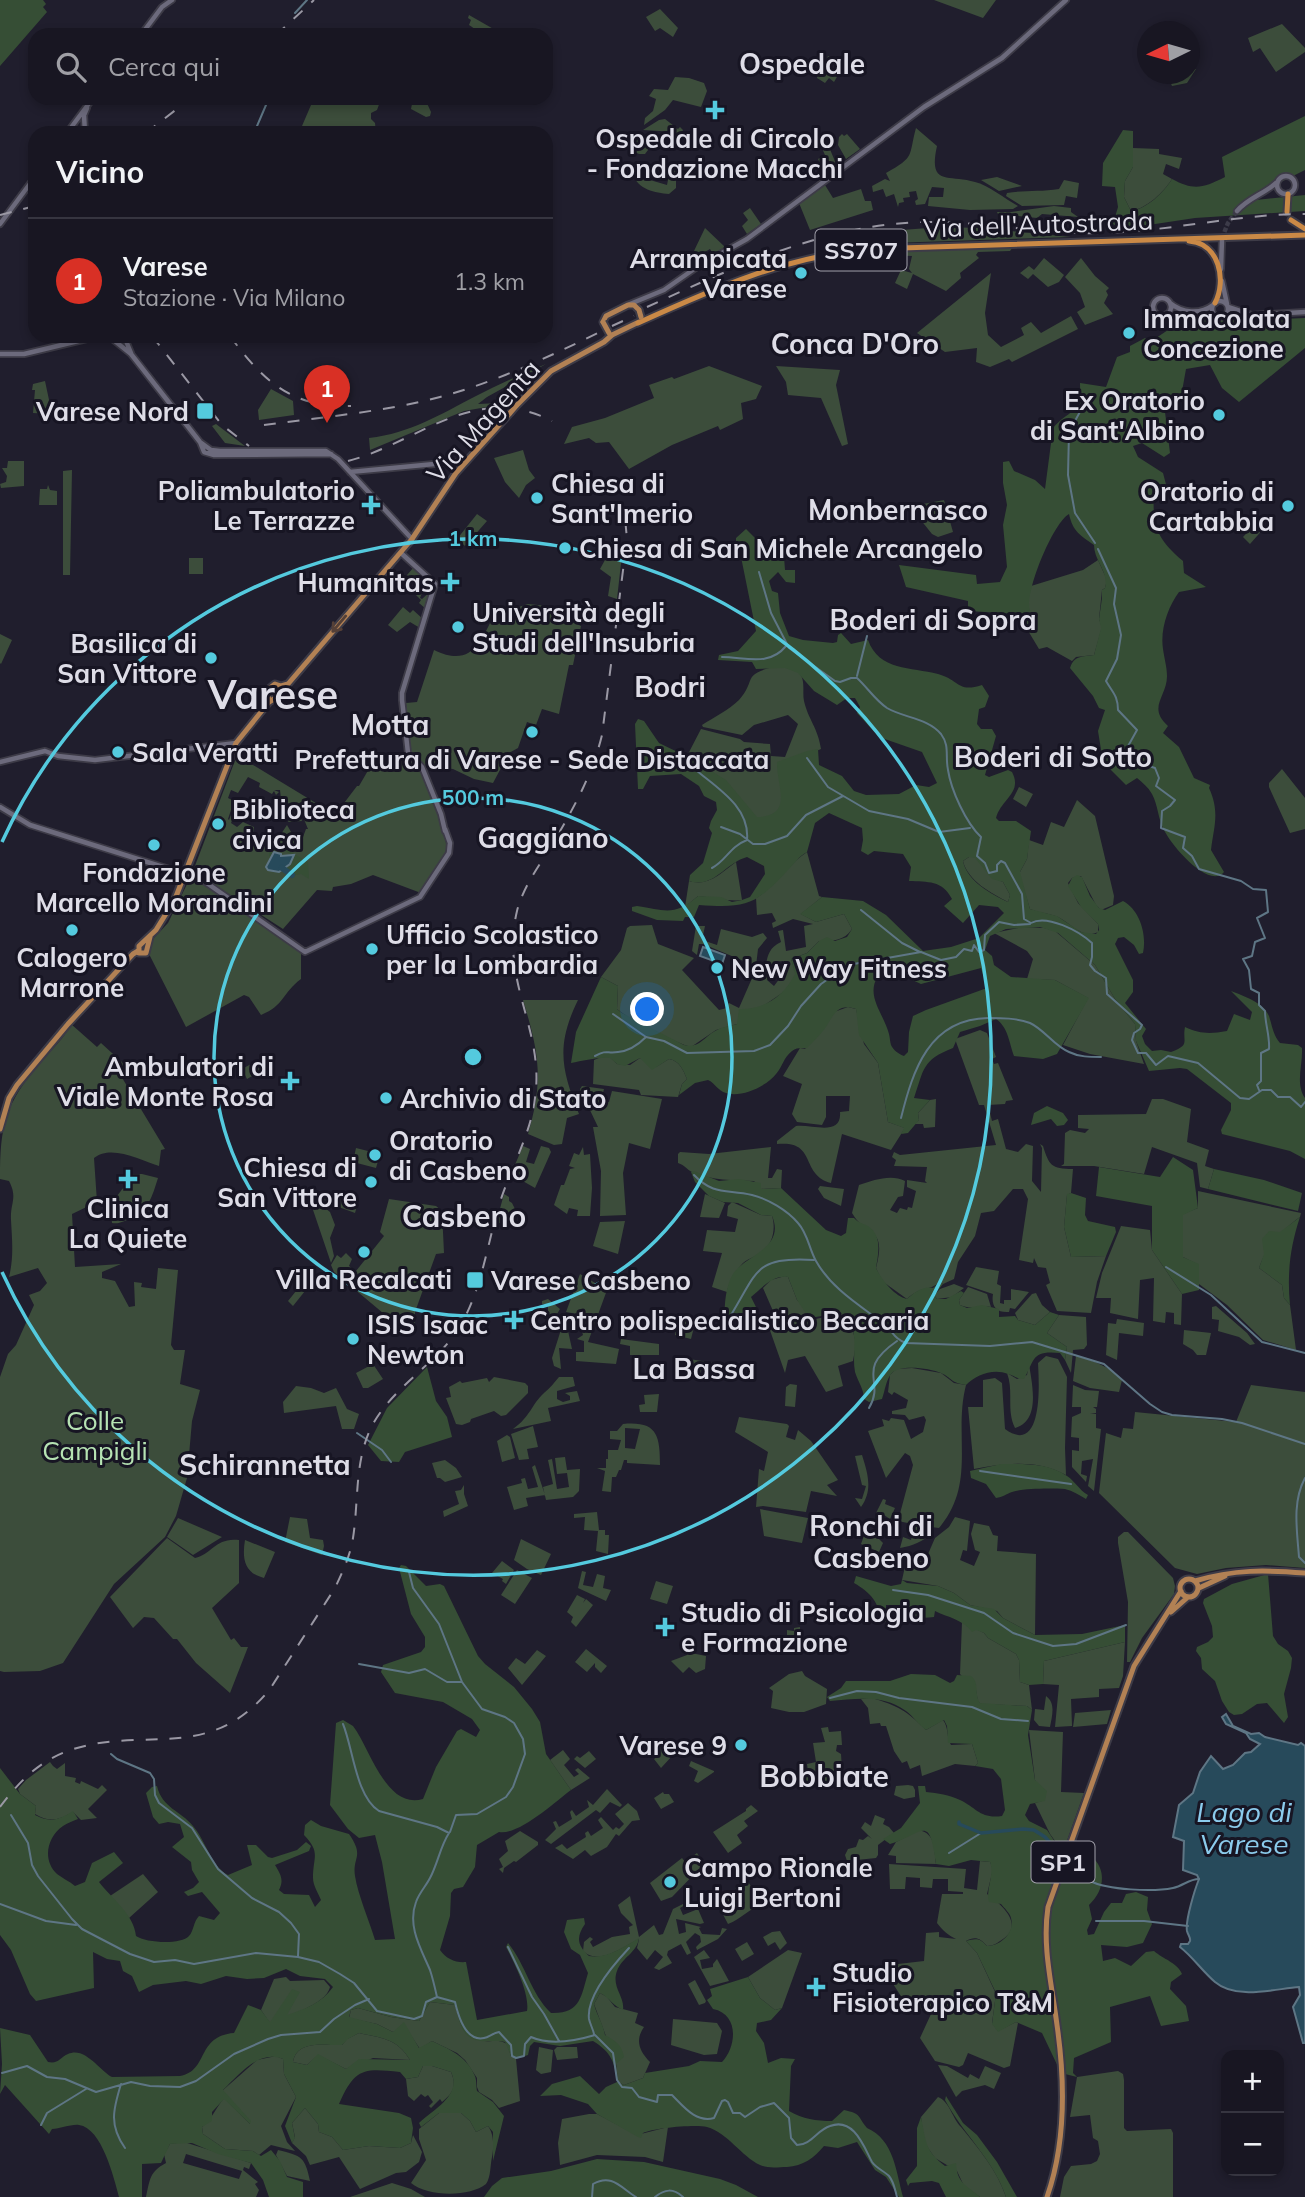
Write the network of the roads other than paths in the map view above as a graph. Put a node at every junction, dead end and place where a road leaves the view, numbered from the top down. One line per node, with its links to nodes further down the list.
1 (164, 0): 4 (main road)
2 (172, 0): 4 (main road)
3 (1066, 0): 24 (main road)
4 (162, 7): 5 (main road)
5 (146, 28)
6 (88, 105): 8 (main road)
7 (89, 105): 9 (main road)
8 (72, 126)
9 (84, 126)
10 (1277, 182): 12 (main road); 13 (main road); 14 (main road)
11 (28, 186): 18 (main road)
12 (1279, 191): 13 (main road); 14 (main road)
13 (1265, 192): 15 (main road)
14 (1288, 194): 16 (highway)
15 (1237, 211)
16 (1287, 212)
17 (1291, 220): 19 (highway)
18 (0, 224)
19 (1305, 229)
20 (1305, 235): 22 (highway, Via dell'Autostrada / SS707)
21 (1222, 239): 23 (main road)
22 (1152, 240): 26 (highway); 30 (highway, Via dell'Autostrada / SS707)
23 (1223, 289): 26 (main road); 28 (main road)
24 (646, 297): 27 (main road); 33 (main road)
25 (1169, 302): 26 (main road); 31 (main road); 31 (main road)
26 (1216, 303): 28 (main road); 34 (main road)
27 (631, 304): 33 (main road); 36 (main road)
28 (1227, 305): 32 (main road); 35 (main road)
29 (1305, 312): 32 (main road)
30 (657, 314): 33 (highway, SS707); 33 (highway, SS707)
31 (1167, 314): 34 (main road)
32 (1285, 314): 35 (main road)
33 (639, 316): 36 (main road)
34 (1214, 316): 35 (main road)
35 (1225, 316)
36 (608, 330): 44 (main road, Via Magenta, bridge)
37 (71, 343): 40 (main road)
38 (117, 343): 41 (main road)
39 (127, 343): 41 (main road)
40 (0, 354)
41 (131, 354): 42 (main road)
42 (200, 442): 43 (main road); 43 (main road)
43 (331, 454): 45 (main road)
44 (466, 461): 45 (main road); 46 (main road, Via Magenta)
45 (350, 472): 46 (main road)
46 (412, 539): 47 (main road, Via Magenta)
47 (401, 552): 48 (main road, Via Magenta, one-way to 48); 53 (main road)
48 (281, 686): 49 (main road); 49 (main road)
49 (269, 699): 50 (main road)
50 (236, 743): 51 (main road); 53 (main road)
51 (0, 762)
52 (0, 807): 53 (main road)
53 (187, 873): 54 (main road)
54 (150, 937): 55 (main road); 56 (main road)
55 (141, 945): 56 (main road); 57 (main road)
56 (148, 949): 57 (main road)
57 (138, 951): 58 (main road)
58 (0, 1129)
59 (1238, 1571): 60 (main road, SP1); 61 (main road, SP1); 62 (main road, SP1)
60 (1305, 1573)
61 (1195, 1581): 62 (main road); 63 (main road, SP1)
62 (1199, 1588): 64 (main road, SP1)
63 (1181, 1591): 64 (main road); 65 (main road, SP1)
64 (1188, 1597): 65 (main road, SP1)
65 (1157, 1627): 66 (main road, SP1)
66 (1048, 2195)

